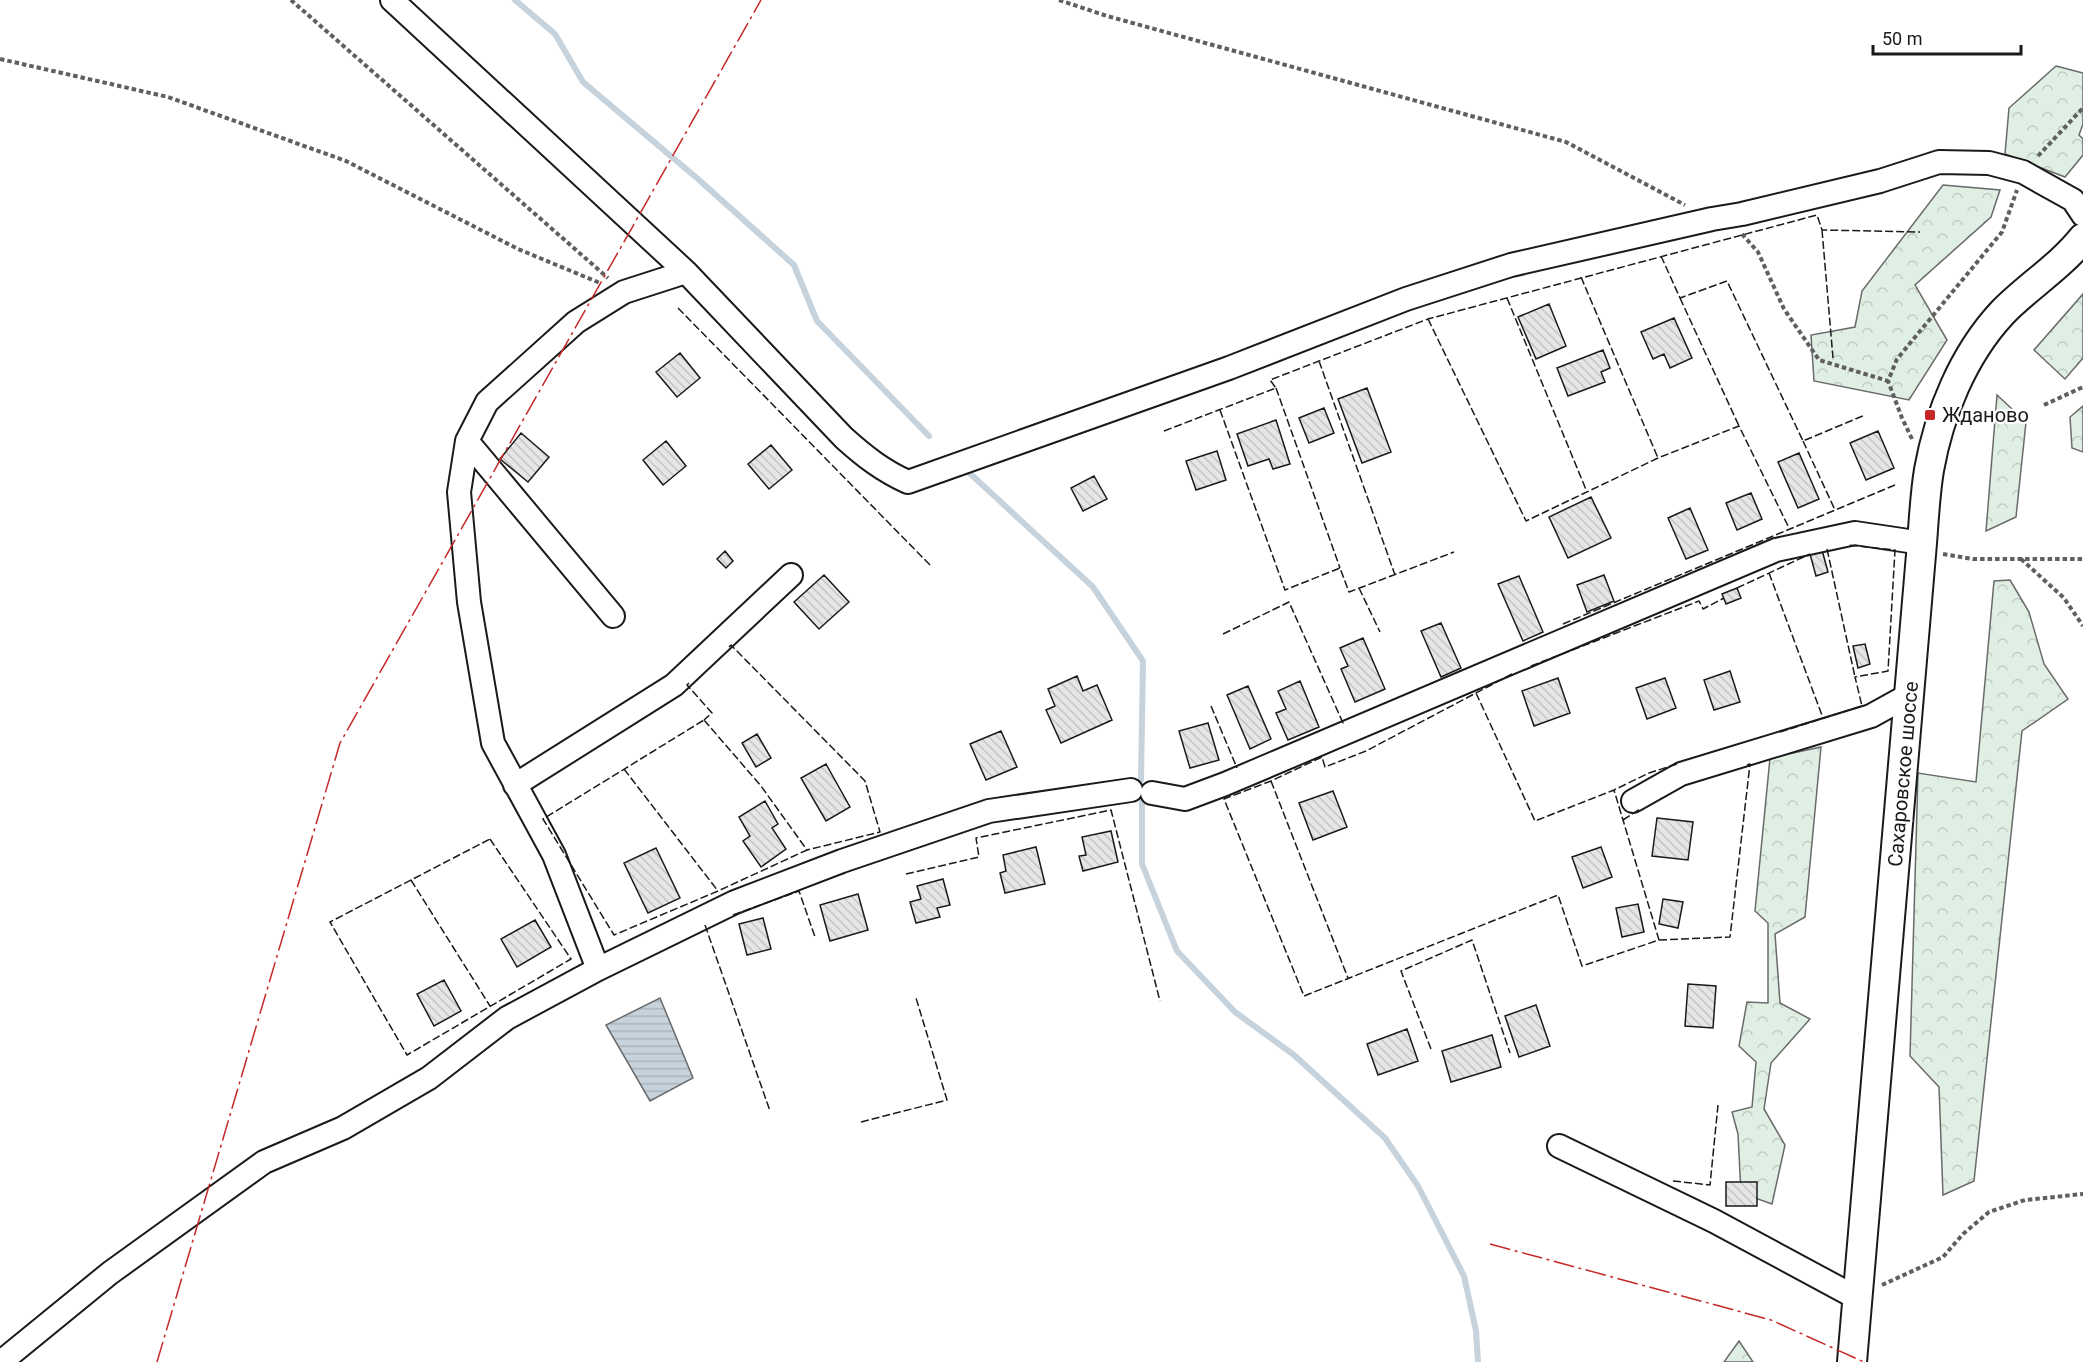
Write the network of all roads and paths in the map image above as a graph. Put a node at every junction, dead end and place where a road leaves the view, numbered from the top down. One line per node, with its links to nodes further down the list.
1 (291, 0): 11 (path)
2 (392, 0): 10 (street)
3 (1059, 0): 8 (path)
4 (0, 59): 11 (path)
5 (2083, 108): 6 (path)
6 (2023, 172): 7 (street); 8 (street); 12 (path)
7 (2083, 214)
8 (1712, 219): 10 (street); 12 (path)
9 (2083, 238): 17 (main road, Сахаровское шоссе)
10 (686, 272): 11 (street)
11 (624, 292): 16 (street)
12 (1888, 381): 15 (path)
13 (2083, 387): 14 (path)
14 (2043, 405)
15 (1913, 440)
16 (467, 441): 21 (street); 24 (street)
17 (1921, 546): 18 (path); 23 (main road, Сахаровское шоссе); 26 (street)
18 (2021, 559): 19 (path); 22 (path)
19 (2083, 559)
20 (791, 575): 24 (street)
21 (614, 616)
22 (2083, 626)
23 (1910, 695): 25 (street); 29 (main road, Сахаровское шоссе)
24 (515, 785): 26 (street)
25 (1633, 801)
26 (598, 969): 30 (street)
27 (1559, 1146): 29 (street)
28 (2083, 1194): 29 (path)
29 (1857, 1298): 31 (main road, Сахаровское шоссе)
30 (1, 1362)
31 (1852, 1362)

